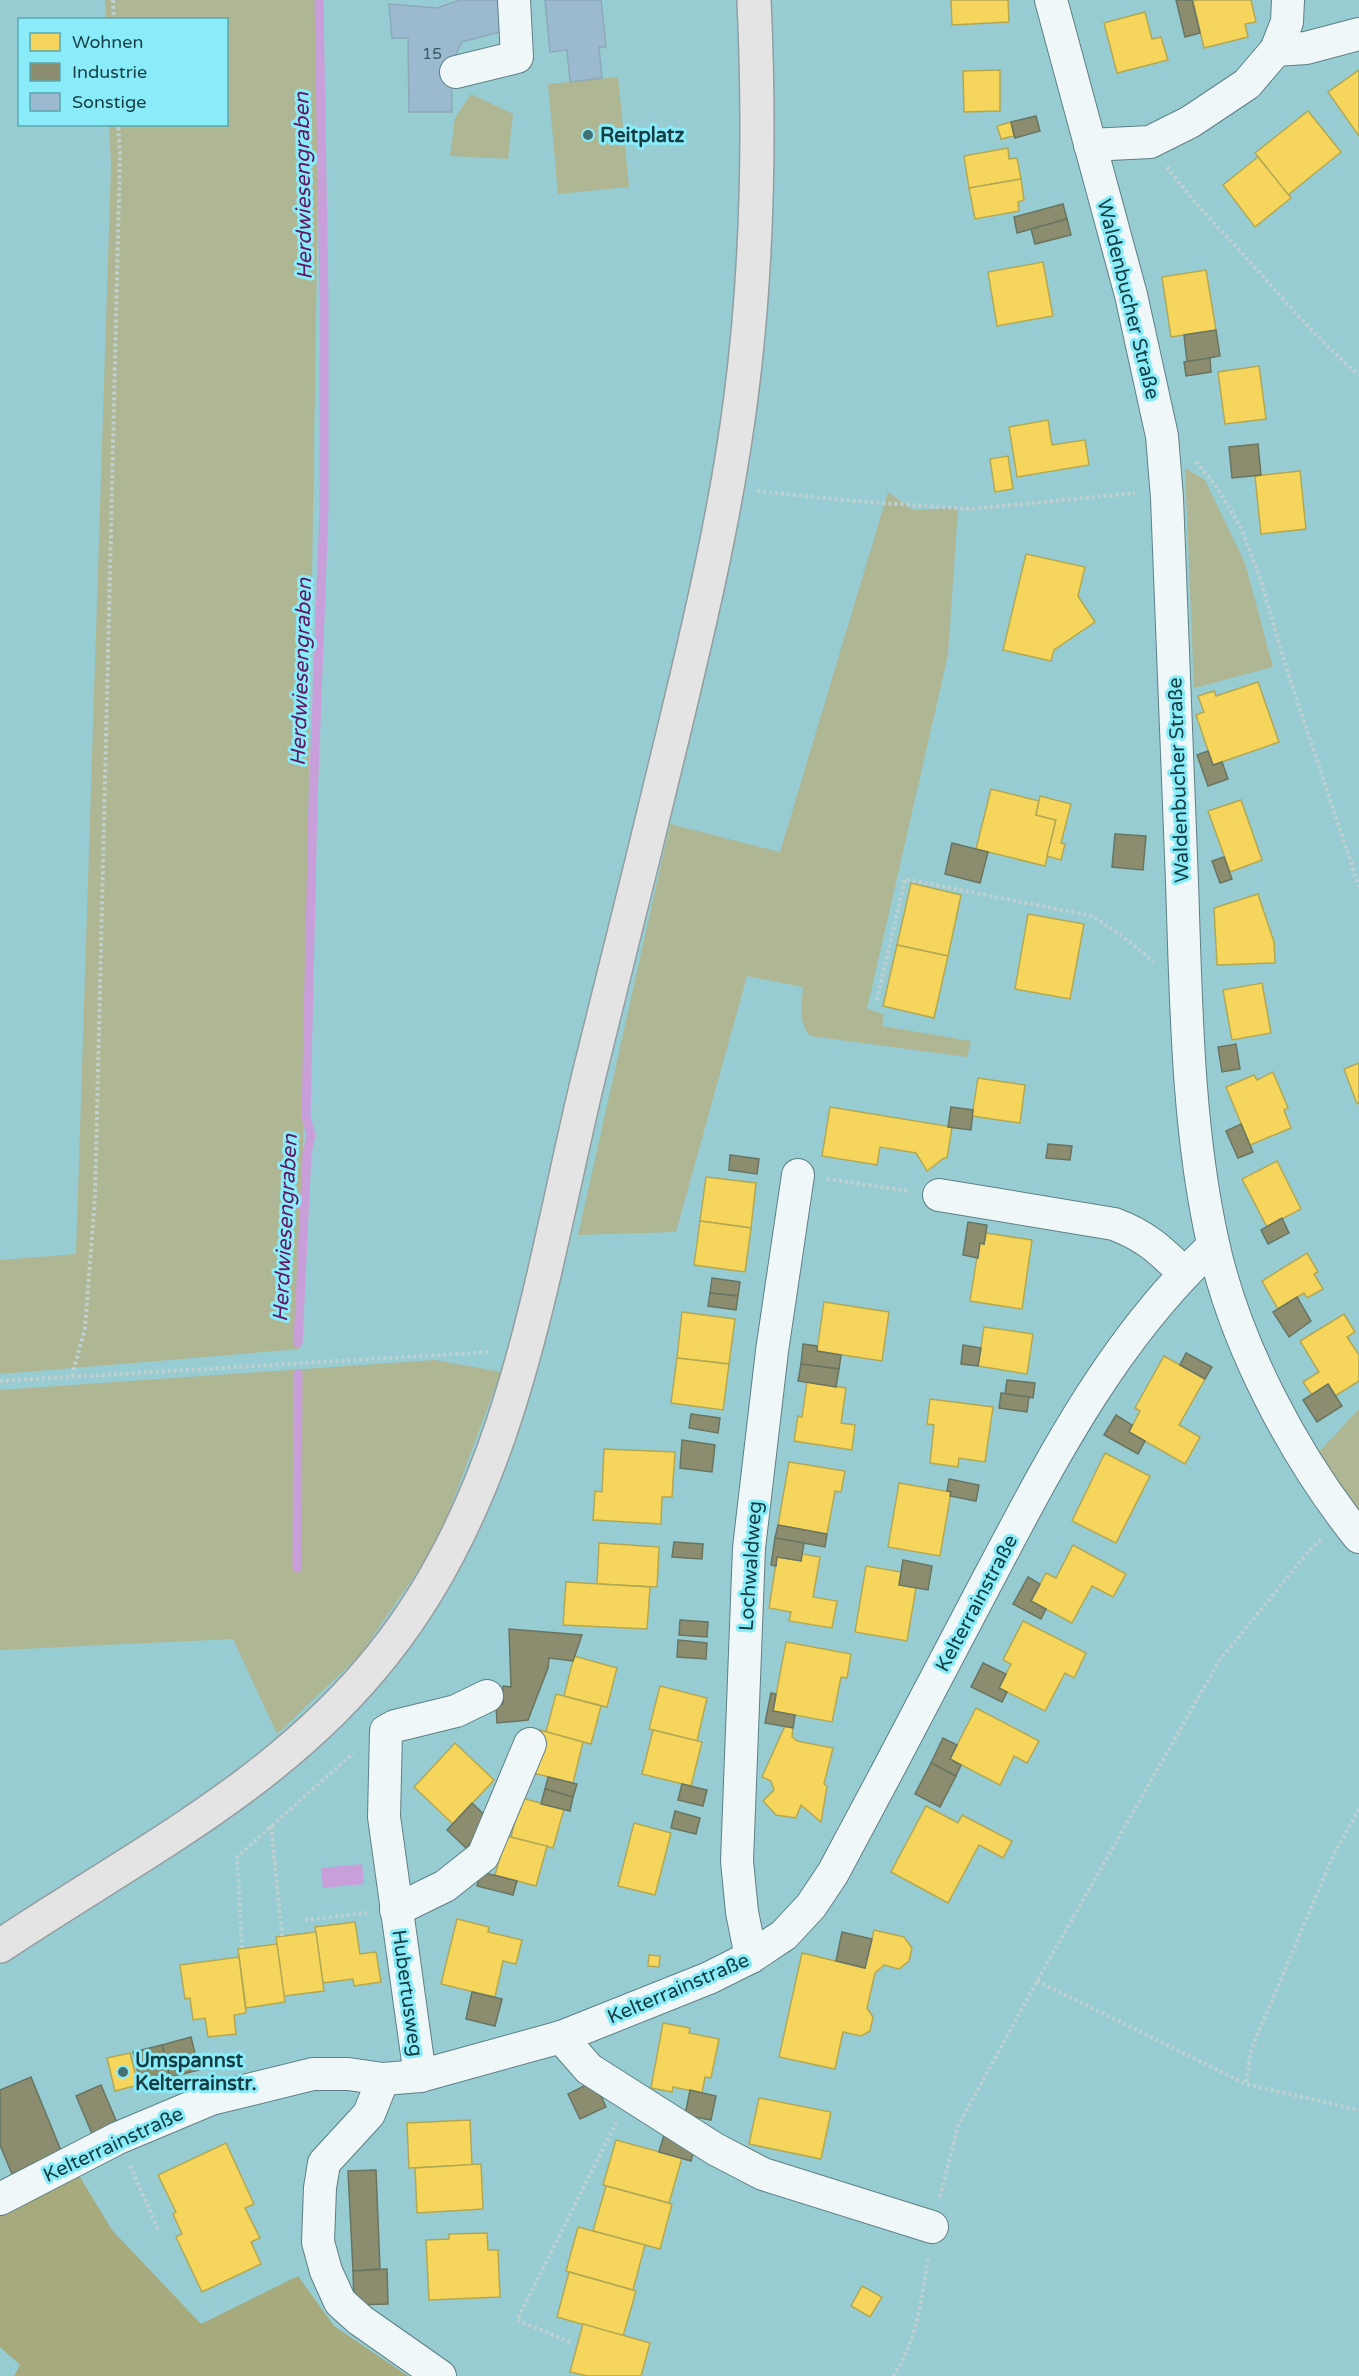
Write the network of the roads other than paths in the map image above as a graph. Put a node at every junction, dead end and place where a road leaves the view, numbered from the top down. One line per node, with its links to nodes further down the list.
1 (514, 0): 7 (street)
2 (754, 0): 17 (main road)
3 (1051, 0): 8 (street, Waldenbucher Straße)
4 (1288, 0): 6 (street)
5 (1359, 34): 6 (street)
6 (1275, 50): 8 (street)
7 (456, 72)
8 (1090, 145): 11 (street, Waldenbucher Straße)
9 (798, 1175): 18 (street, Lochwaldweg)
10 (939, 1195): 12 (street)
11 (1214, 1246): 12 (street, Kelterrainstraße); 13 (street, Waldenbucher Straße)
12 (1184, 1273): 18 (street, Kelterrainstraße)
13 (1352, 1527)
14 (487, 1696): 16 (street, Hubertusweg)
15 (530, 1744): 16 (street, Hubertusweg)
16 (396, 1910): 20 (street, Hubertusweg)
17 (0, 1946)
18 (751, 1957): 19 (street, Kelterrainstraße)
19 (561, 2037): 20 (street, Kelterrainstraße); 23 (street)
20 (420, 2076): 21 (street, Kelterrainstraße)
21 (383, 2079): 22 (street, Kelterrainstraße); 24 (street)
22 (0, 2199)
23 (932, 2227)
24 (440, 2376)

